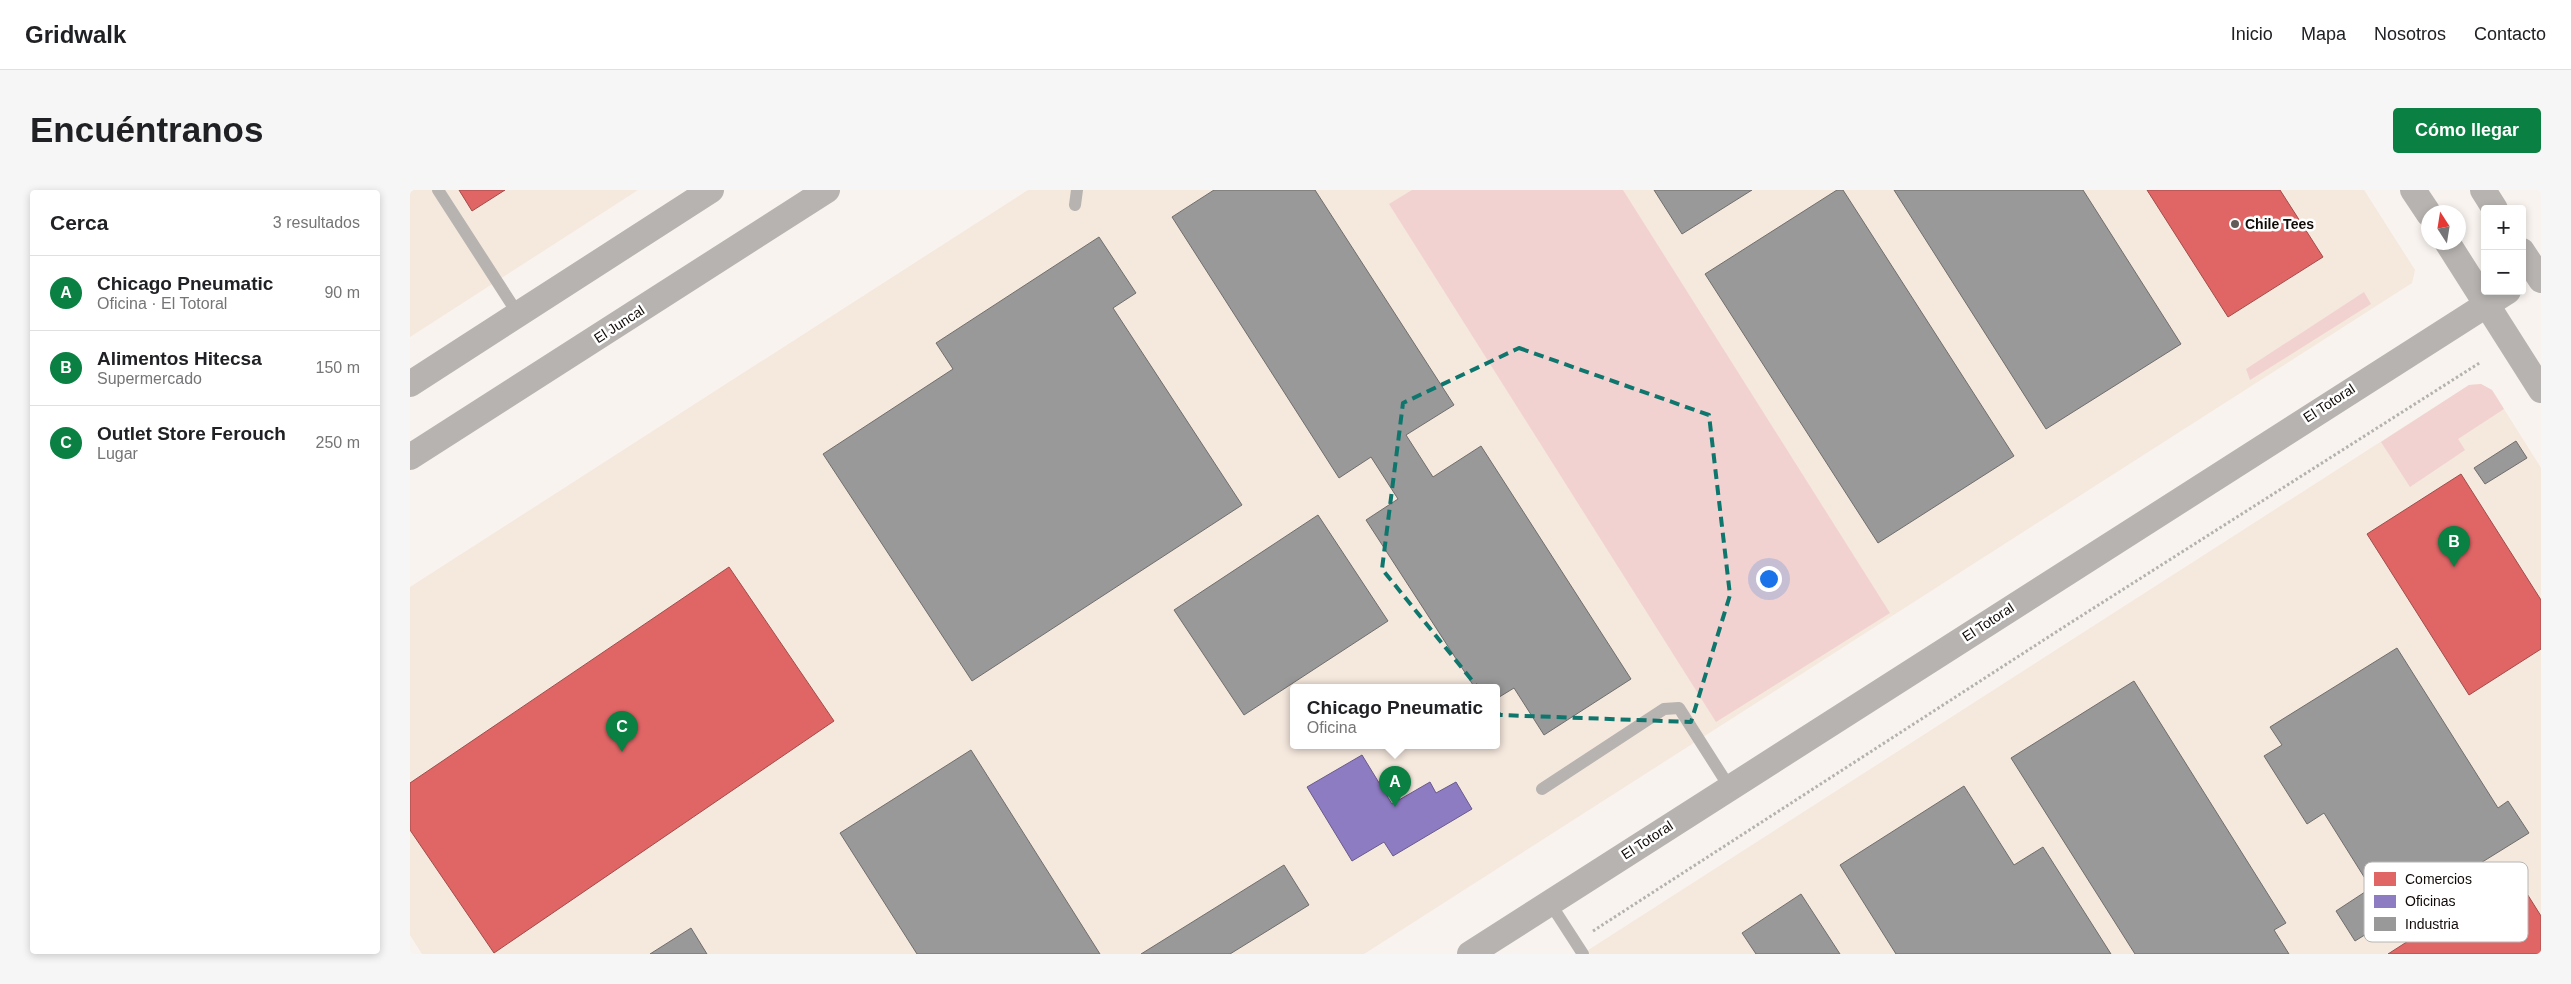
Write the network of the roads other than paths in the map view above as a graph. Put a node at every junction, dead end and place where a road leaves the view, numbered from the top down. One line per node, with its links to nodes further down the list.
1 (438, 190): 14 (lane)
2 (711, 190): 14 (street)
3 (827, 190): 17 (street, El Juncal)
4 (1077, 190): 7 (lane)
5 (2413, 190): 8 (street)
6 (2483, 190): 9 (street)
7 (1075, 205)
8 (2422, 205)
9 (2492, 205)
10 (2454, 250): 13 (street)
11 (2526, 259): 12 (street)
12 (2535, 276)
13 (2497, 298): 16 (street); 18 (street, El Totoral)
14 (518, 314): 15 (street)
15 (410, 384)
16 (2541, 390)
17 (410, 457)
18 (1730, 788): 19 (lane); 20 (street, El Totoral)
19 (1542, 789)
20 (1550, 903): 21 (street, El Totoral); 22 (lane)
21 (1470, 954)
22 (1583, 954)

